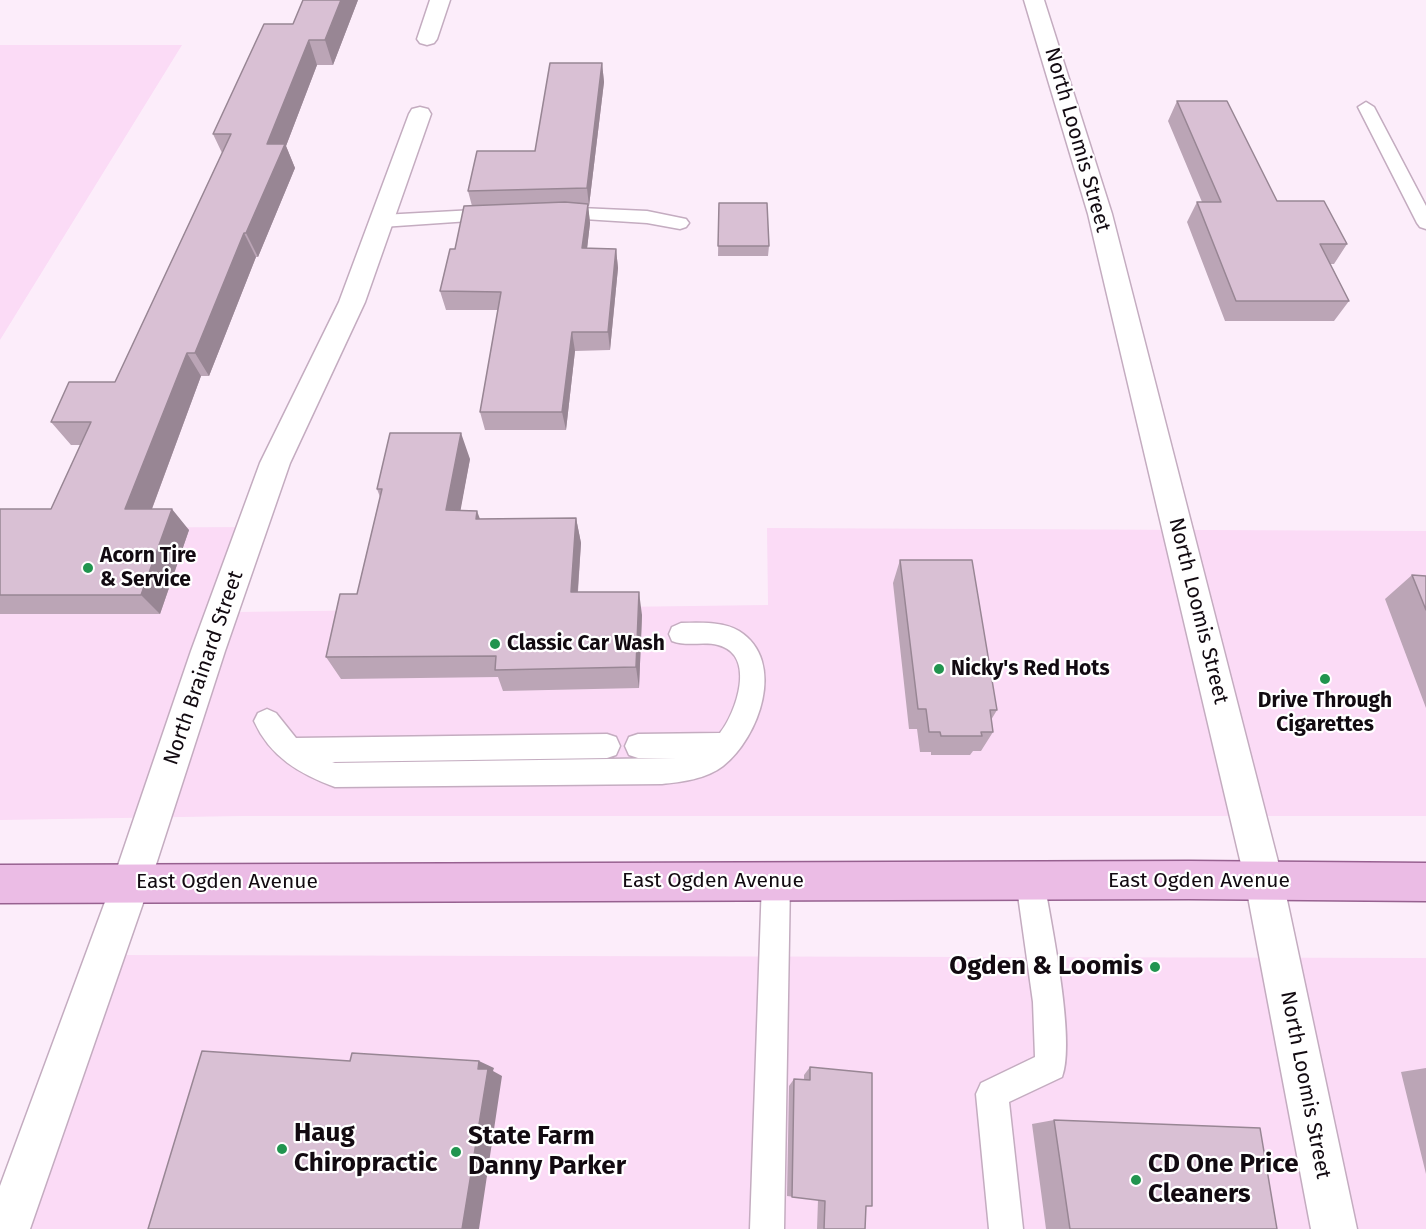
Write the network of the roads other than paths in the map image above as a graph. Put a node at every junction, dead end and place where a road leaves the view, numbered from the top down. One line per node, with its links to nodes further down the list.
1 (440, 0): 3 (street)
2 (1034, 0): 19 (street, North Loomis Street)
3 (427, 39)
4 (1366, 107): 10 (lane)
5 (420, 114): 8 (street, North Brainard Street)
6 (513, 214): 8 (lane)
7 (536, 214): 9 (lane)
8 (382, 221): 21 (street, North Brainard Street)
9 (680, 223)
10 (1426, 223)
11 (681, 634): 15 (lane)
12 (267, 721): 16 (lane)
13 (607, 746): 16 (lane)
14 (638, 746): 15 (lane)
15 (727, 746): 16 (lane)
16 (290, 750)
17 (776, 881): 18 (main road, East Ogden Avenue); 21 (main road, East Ogden Avenue); 24 (lane)
18 (1030, 881): 19 (main road, East Ogden Avenue); 25 (lane)
19 (1264, 881): 20 (main road, East Ogden Avenue); 26 (street, North Loomis Street)
20 (1426, 882)
21 (131, 883): 22 (main road, East Ogden Avenue); 23 (street, North Brainard Street)
22 (0, 884)
23 (7, 1229)
24 (767, 1229)
25 (1006, 1229)
26 (1334, 1229)

